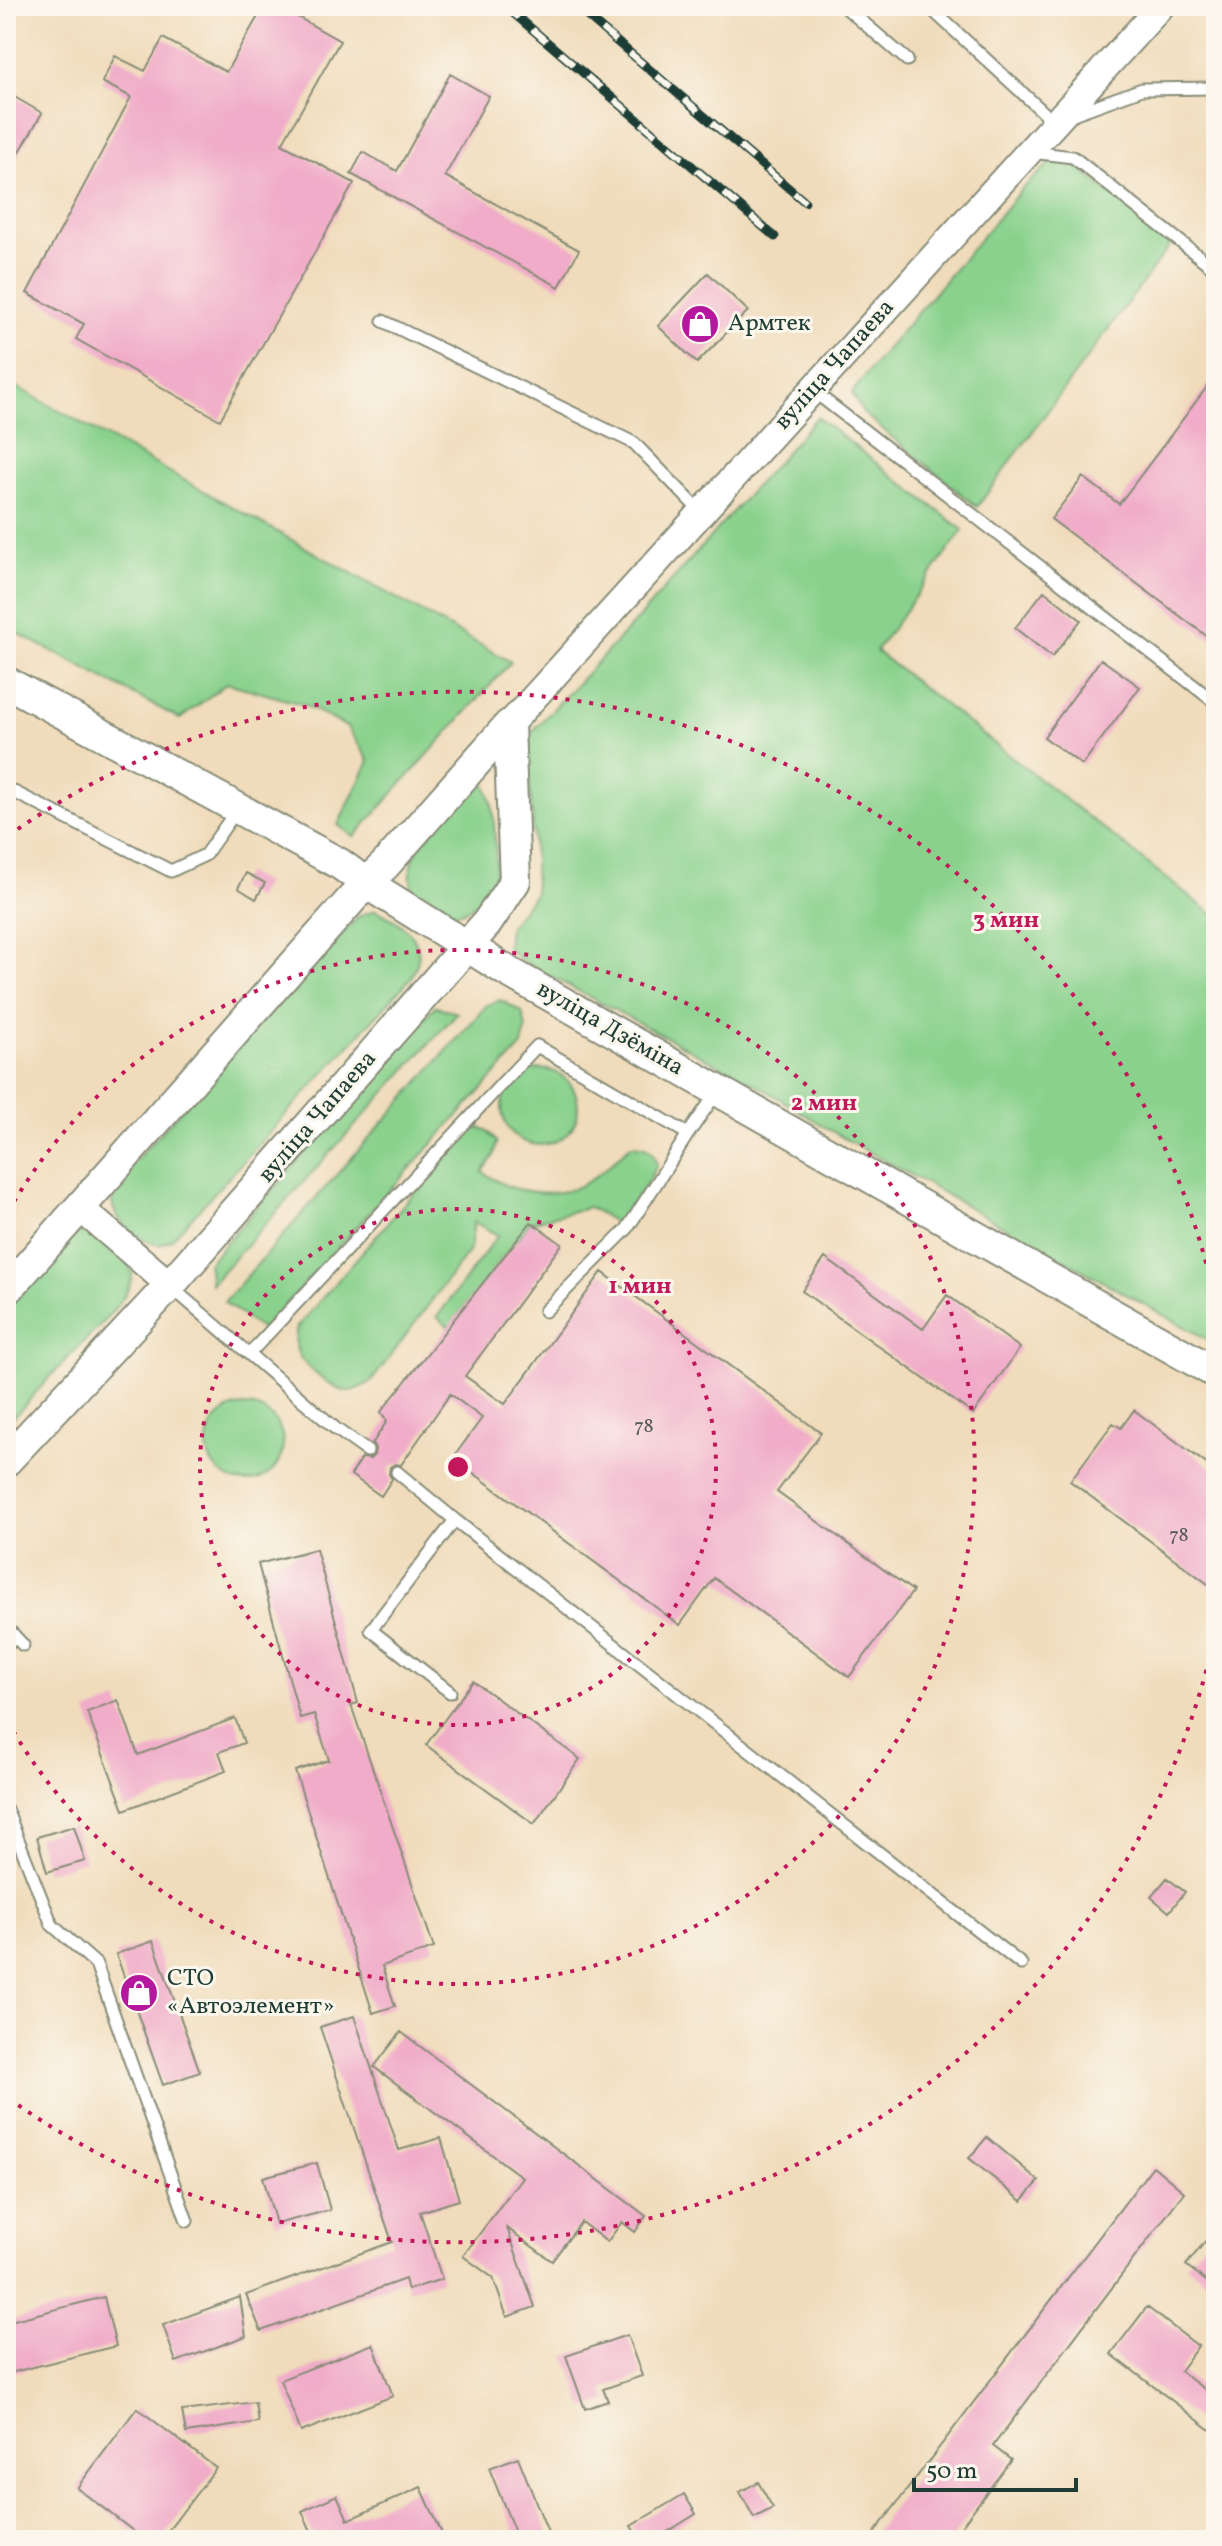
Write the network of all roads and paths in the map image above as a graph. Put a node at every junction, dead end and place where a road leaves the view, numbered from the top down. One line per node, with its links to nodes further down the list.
1 (844, 6): 4 (lane)
2 (928, 6): 6 (lane)
3 (1161, 6): 6 (street, вуліца Чапаева)
4 (907, 60)
5 (1216, 88): 6 (lane)
6 (1053, 123): 7 (street, вуліца Чапаева)
7 (1027, 152): 8 (lane); 10 (street, вуліца Чапаева)
8 (1216, 270)
9 (383, 321): 11 (lane)
10 (812, 390): 11 (street, вуліца Чапаева); 13 (lane)
11 (701, 512): 14 (street, вуліца Чапаева)
12 (6, 682): 16 (main road, вуліца Дзёміна)
13 (1216, 703)
14 (509, 725): 17 (main road, вуліца Чапаева); 18 (main road, вуліца Чапаева)
15 (6, 788): 16 (lane)
16 (238, 807): 17 (main road, вуліца Дзёміна)
17 (366, 883): 18 (main road, вуліца Дзёміна); 21 (main road, вуліца Чапаева)
18 (466, 947): 19 (main road, вуліца Дзёміна); 22 (main road, вуліца Чапаева)
19 (718, 1091): 20 (lane); 26 (main road, вуліца Дзёміна)
20 (688, 1134): 24 (lane); 25 (lane)
21 (80, 1208): 22 (street); 23 (main road, вуліца Чапаева)
22 (170, 1285): 25 (lane); 28 (main road, вуліца Чапаева)
23 (6, 1291)
24 (545, 1311)
25 (249, 1354): 27 (lane)
26 (1216, 1373)
27 (367, 1451)
28 (6, 1461)
29 (397, 1472): 30 (lane)
30 (455, 1520): 34 (lane); 36 (lane)
31 (10, 1631): 32 (lane); 33 (lane)
32 (23, 1645)
33 (6, 1647)
34 (450, 1692)
35 (6, 1809): 37 (lane)
36 (1021, 1964)
37 (187, 2221)

